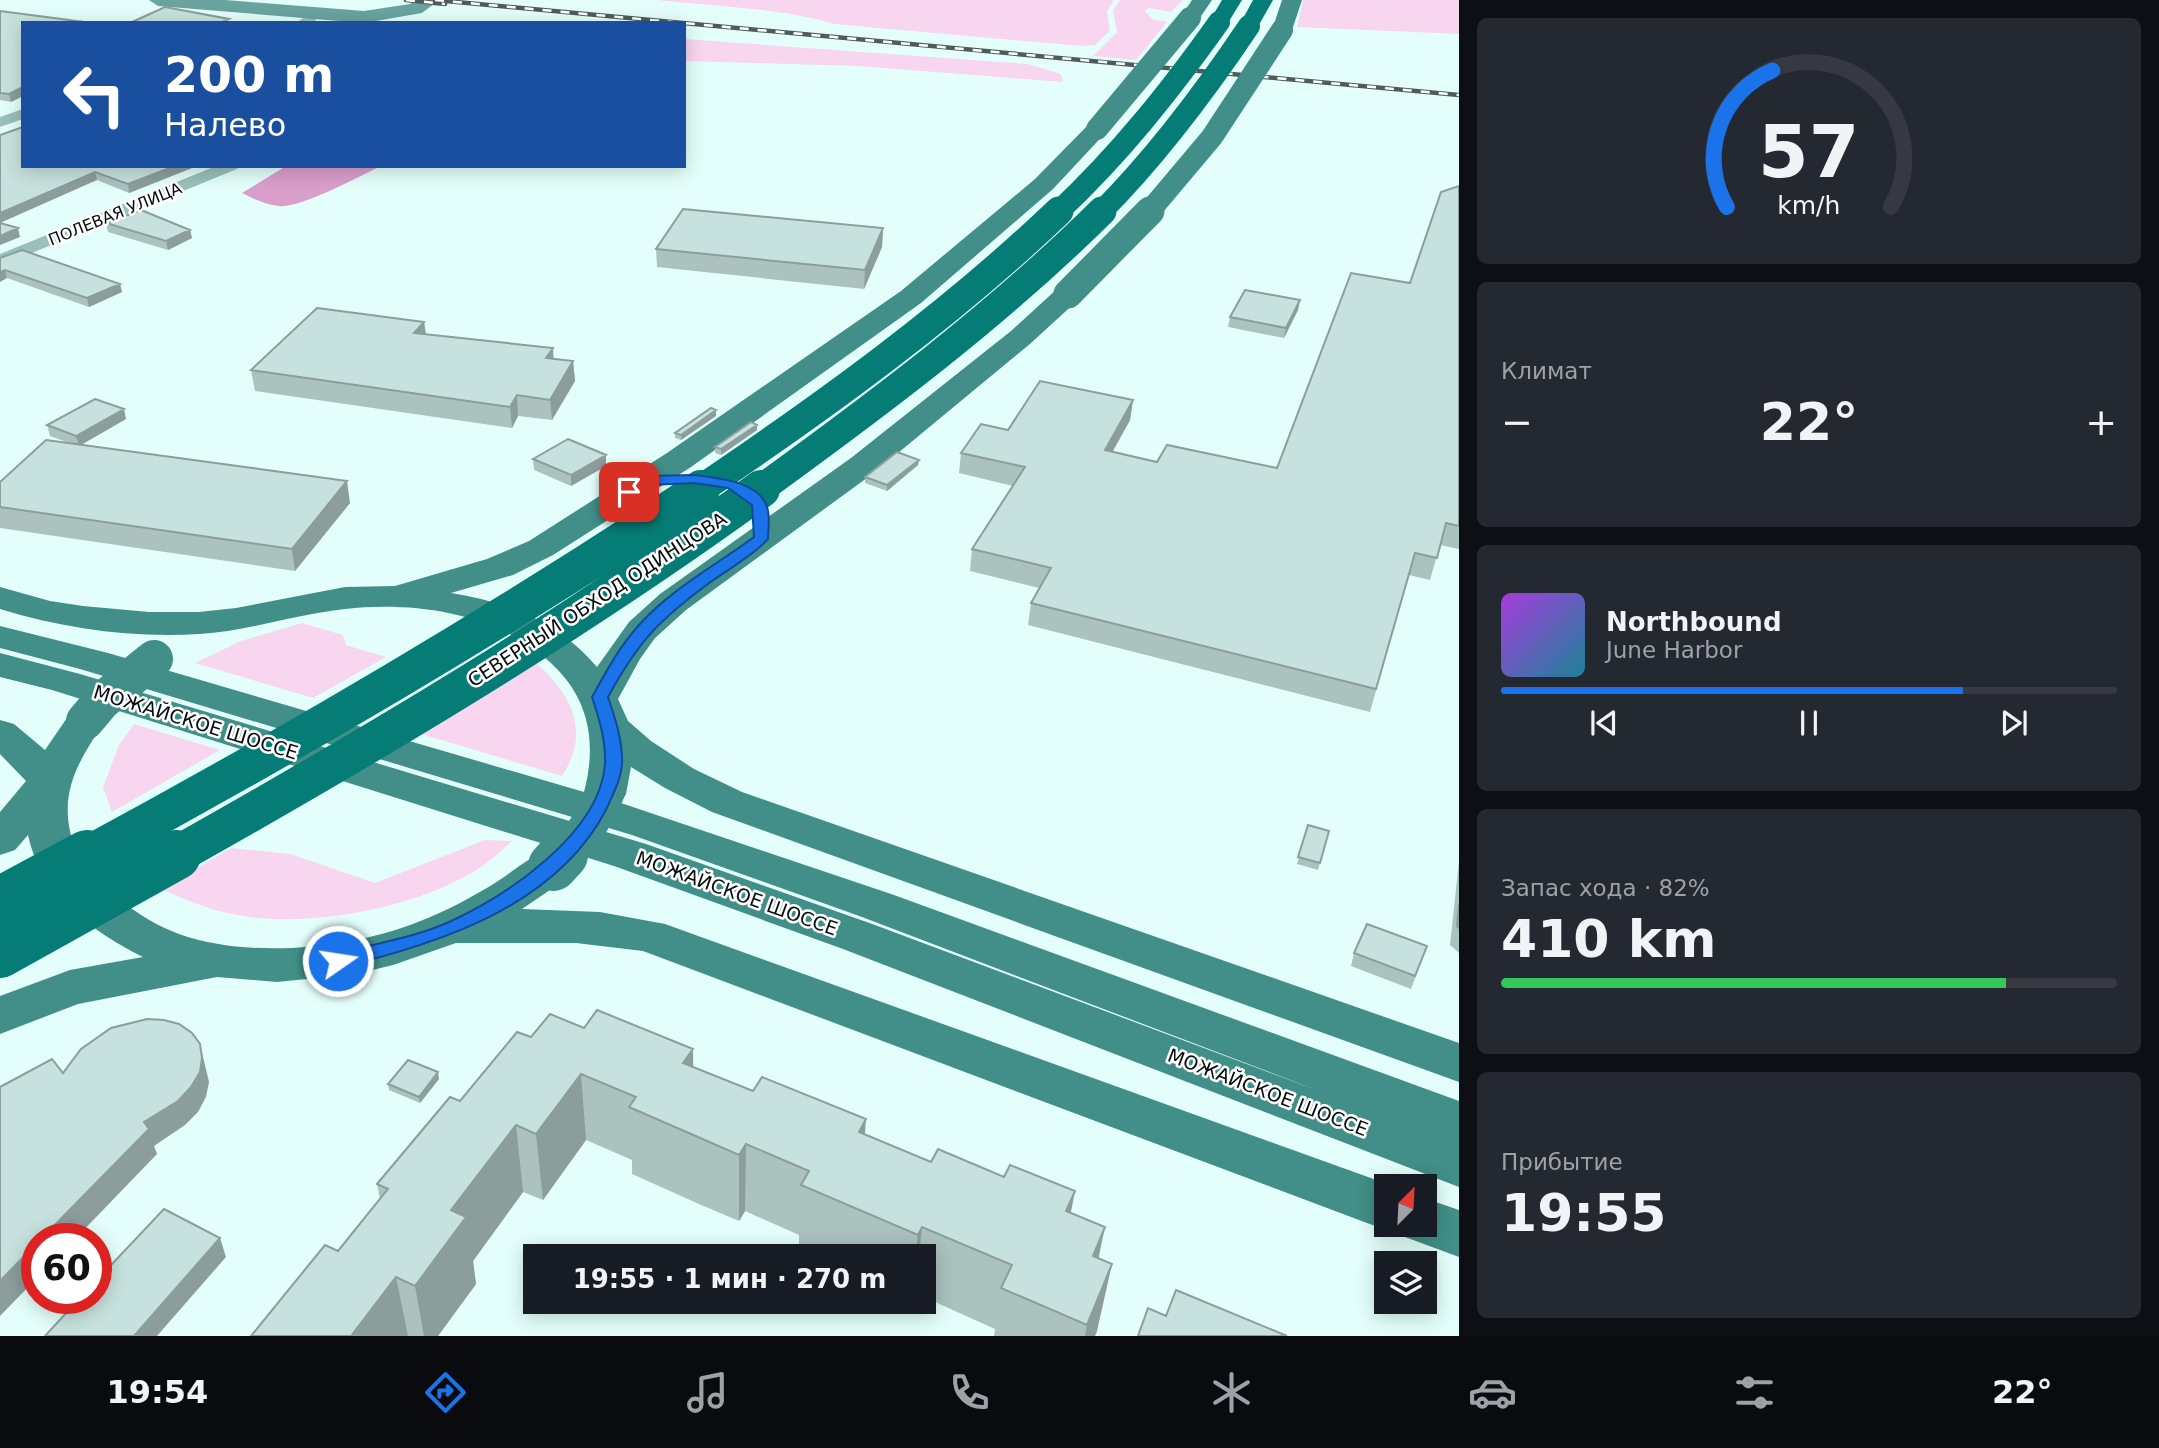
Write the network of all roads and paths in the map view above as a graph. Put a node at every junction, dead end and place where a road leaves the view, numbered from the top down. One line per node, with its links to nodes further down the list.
1 (158, 0): 5 (street)
2 (430, 0): 5 (street)
3 (1292, 0): 4 (main road)
4 (1234, 14): 10 (main road, bridge); 11 (main road, bridge); 23 (highway, СЕВЕРНЫЙ ОБХОД ОДИНЦОВА, bridge); 25 (highway, СЕВЕРНЫЙ ОБХОД ОДИНЦОВА, bridge)
5 (309, 19)
6 (21, 115): 7 (street)
7 (0, 122)
8 (225, 168): 9 (street, ПОЛЕВАЯ УЛИЦА)
9 (0, 261)
10 (855, 338): 11 (main road); 12 (main road)
11 (974, 373): 13 (main road)
12 (647, 481): 13 (main road); 15 (main road)
13 (761, 539): 19 (main road)
14 (0, 598): 16 (main road)
15 (394, 598): 16 (main road); 19 (main road)
16 (249, 617): 21 (main road, bridge)
17 (0, 636): 29 (main road, МОЖАЙСКОЕ ШОССЕ)
18 (0, 665): 30 (main road, МОЖАЙСКОЕ ШОССЕ)
19 (605, 712): 24 (main road, bridge); 28 (main road)
20 (0, 733): 21 (main road)
21 (49, 782): 22 (main road); 26 (main road)
22 (0, 841)
23 (0, 902)
24 (456, 927): 26 (main road); 31 (main road)
25 (0, 953)
26 (221, 960): 27 (main road)
27 (0, 1016)
28 (1459, 1063)
29 (1459, 1122)
30 (1459, 1165)
31 (1374, 1203)
32 (1437, 1226): 33 (main road)
33 (1459, 1234)

